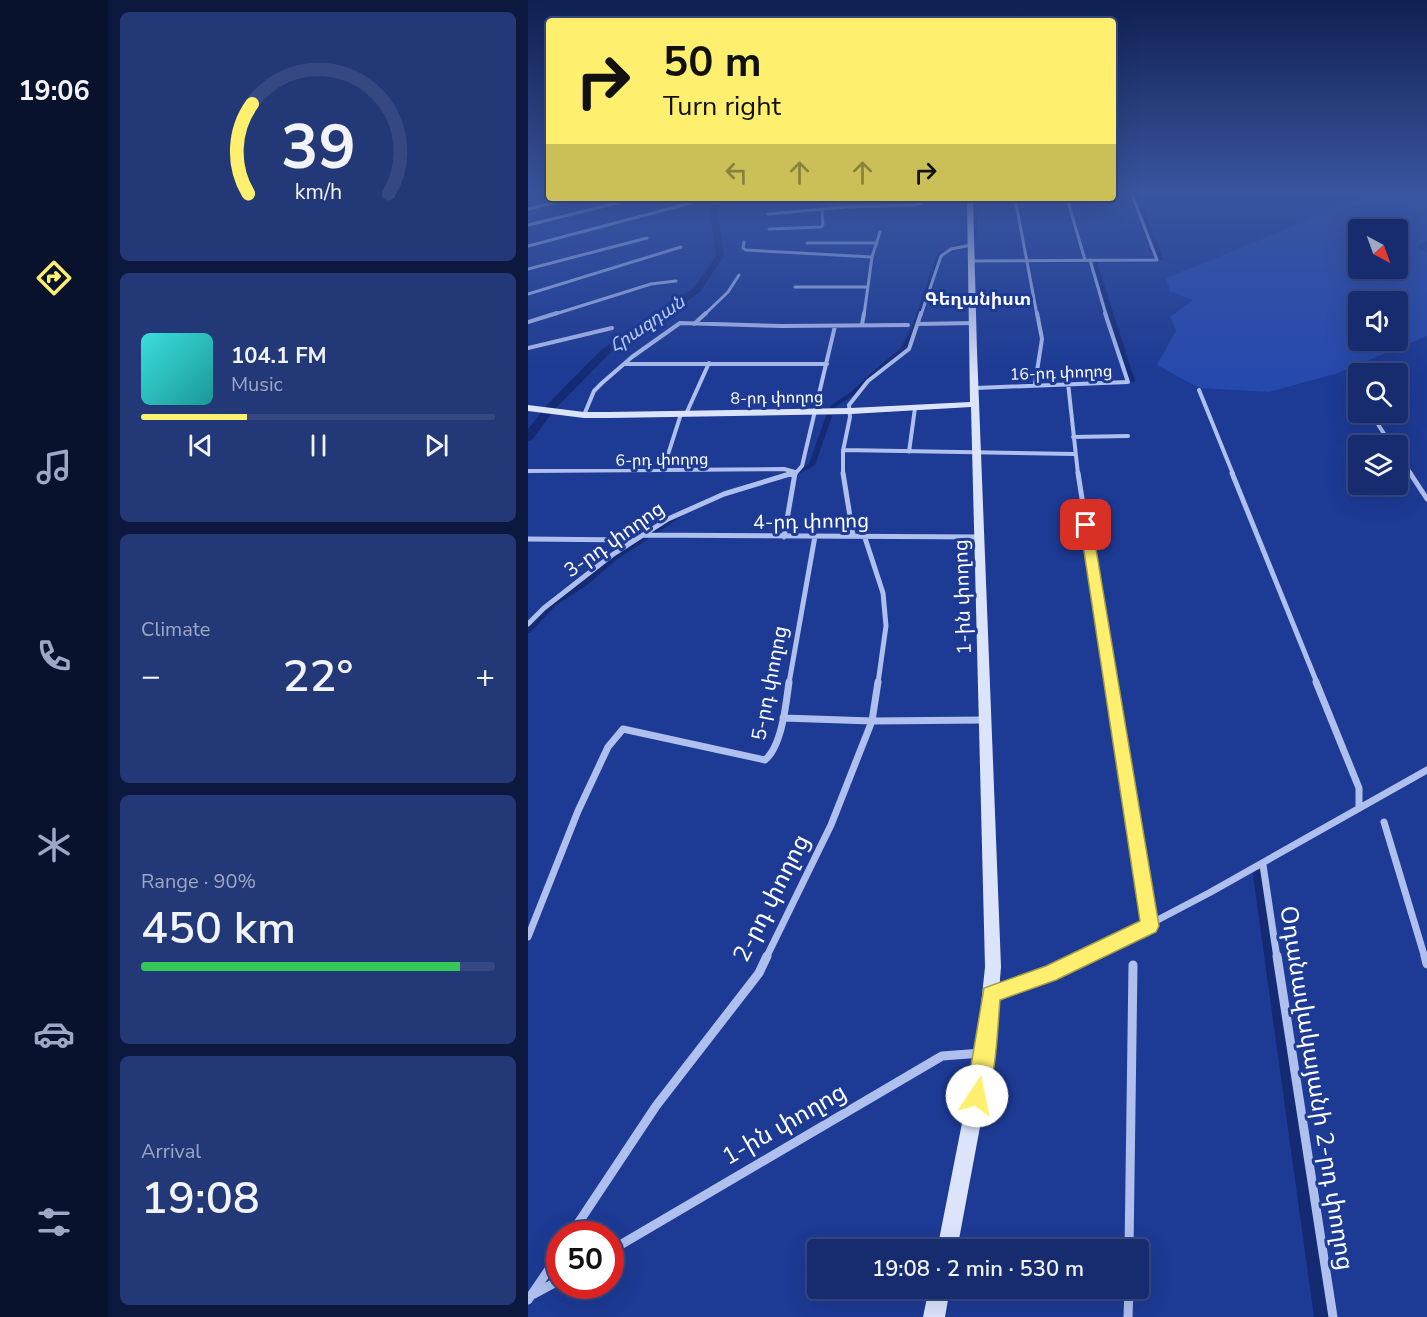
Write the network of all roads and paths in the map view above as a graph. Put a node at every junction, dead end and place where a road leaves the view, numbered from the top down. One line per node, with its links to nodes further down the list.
1 (587, 253): 14 (street)
2 (660, 253): 19 (street)
3 (785, 253): 10 (street)
4 (874, 253): 10 (street)
5 (944, 253): 23 (street)
6 (971, 253): 12 (main road, 1-ին փողոց)
7 (1026, 253): 13 (street)
8 (1085, 253): 11 (street, 16-րդ փողոց)
9 (1154, 253): 11 (street)
10 (872, 257): 18 (street)
11 (1087, 260): 13 (street); 32 (street, 16-րդ փողոց)
12 (971, 261): 13 (street); 21 (main road, 1-ին փողոց)
13 (1028, 261): 33 (street)
14 (528, 269)
15 (739, 275): 22 (street)
16 (676, 281): 20 (street)
17 (795, 287): 18 (street)
18 (867, 287): 24 (street)
19 (528, 294)
20 (528, 322)
21 (973, 323): 23 (street); 34 (main road, 1-ին փողոց)
22 (694, 324): 26 (street); 30 (street)
23 (918, 324): 39 (street)
24 (862, 325): 25 (street); 26 (street)
25 (908, 325)
26 (835, 326): 31 (street)
27 (612, 327): 28 (street)
28 (528, 348)
29 (709, 363): 30 (street); 31 (street); 41 (street)
30 (624, 364): 42 (street)
31 (827, 364): 40 (street)
32 (1068, 383): 33 (street, 16-րդ փողոց); 44 (street)
33 (1035, 384): 34 (street, 16-րդ փողոց)
34 (975, 388): 36 (main road, 1-ին փողոց)
35 (1199, 390): 67 (street)
36 (975, 404): 38 (main road, 8-րդ փողոց); 47 (main road, 1-ին փողոց)
37 (528, 408): 42 (main road, 8-րդ փողոց)
38 (915, 408): 39 (main road, 8-րդ փողոց); 46 (street)
39 (851, 411): 40 (main road, 8-րդ փողոց); 45 (street)
40 (815, 412): 41 (main road, 8-րդ փողոց); 52 (street)
41 (683, 414): 42 (main road, 8-րդ փողոց); 49 (street)
42 (581, 415)
43 (1128, 436): 44 (street)
44 (1073, 437): 48 (street)
45 (843, 450): 46 (street); 55 (street)
46 (909, 452): 47 (street)
47 (977, 452): 48 (street); 59 (main road, 1-ին փողոց)
48 (1075, 454): 70 (street)
49 (663, 470): 51 (street, 6-րդ փողոց); 52 (street, 6-րդ փողոց)
50 (1408, 470): 53 (street)
51 (528, 471)
52 (795, 472): 54 (street, 3-րդ փողոց); 58 (street)
53 (1427, 499)
54 (643, 535): 58 (street, 4-րդ փողոց); 61 (street, 3-րդ փողոց)
55 (853, 535): 56 (street, 4-րդ փողոց); 57 (street, 4-րդ փողոց)
56 (864, 535): 59 (street, 4-րդ փողոց); 65 (street, 2-րդ փողոց)
57 (815, 536): 58 (street, 4-րդ փողոց); 63 (street, 5-րդ փողոց)
58 (784, 537)
59 (980, 537): 64 (main road, 1-ին փողոց)
60 (528, 539): 61 (street)
61 (633, 540): 62 (street, 3-րդ փողոց)
62 (528, 624)
63 (783, 718): 65 (street); 71 (street, 5-րդ փողոց)
64 (986, 720): 65 (street); 74 (main road, 1-ին փողոց)
65 (872, 721): 76 (street, 2-րդ փողոց)
66 (1427, 770): 67 (street)
67 (1359, 807): 69 (street)
68 (1384, 822): 72 (street)
69 (1263, 865): 70 (street); 87 (street, Օդանավակայանի 2-րդ փողոց)
70 (1150, 926): 74 (street)
71 (528, 937)
72 (1427, 964)
73 (1133, 965): 78 (street)
74 (991, 994): 75 (main road, 1-ին փողոց)
75 (985, 1052): 77 (main road, 1-ին փողոց); 79 (street, 1-ին փողոց)
76 (580, 1221)
77 (949, 1239)
78 (1129, 1239)
79 (624, 1243)
80 (546, 1274): 82 (street)
81 (546, 1288): 82 (street)
82 (530, 1298)
83 (938, 1299): 85 (main road)
84 (1129, 1299): 86 (street)
85 (934, 1317)
86 (1128, 1317)
87 (1333, 1317)

